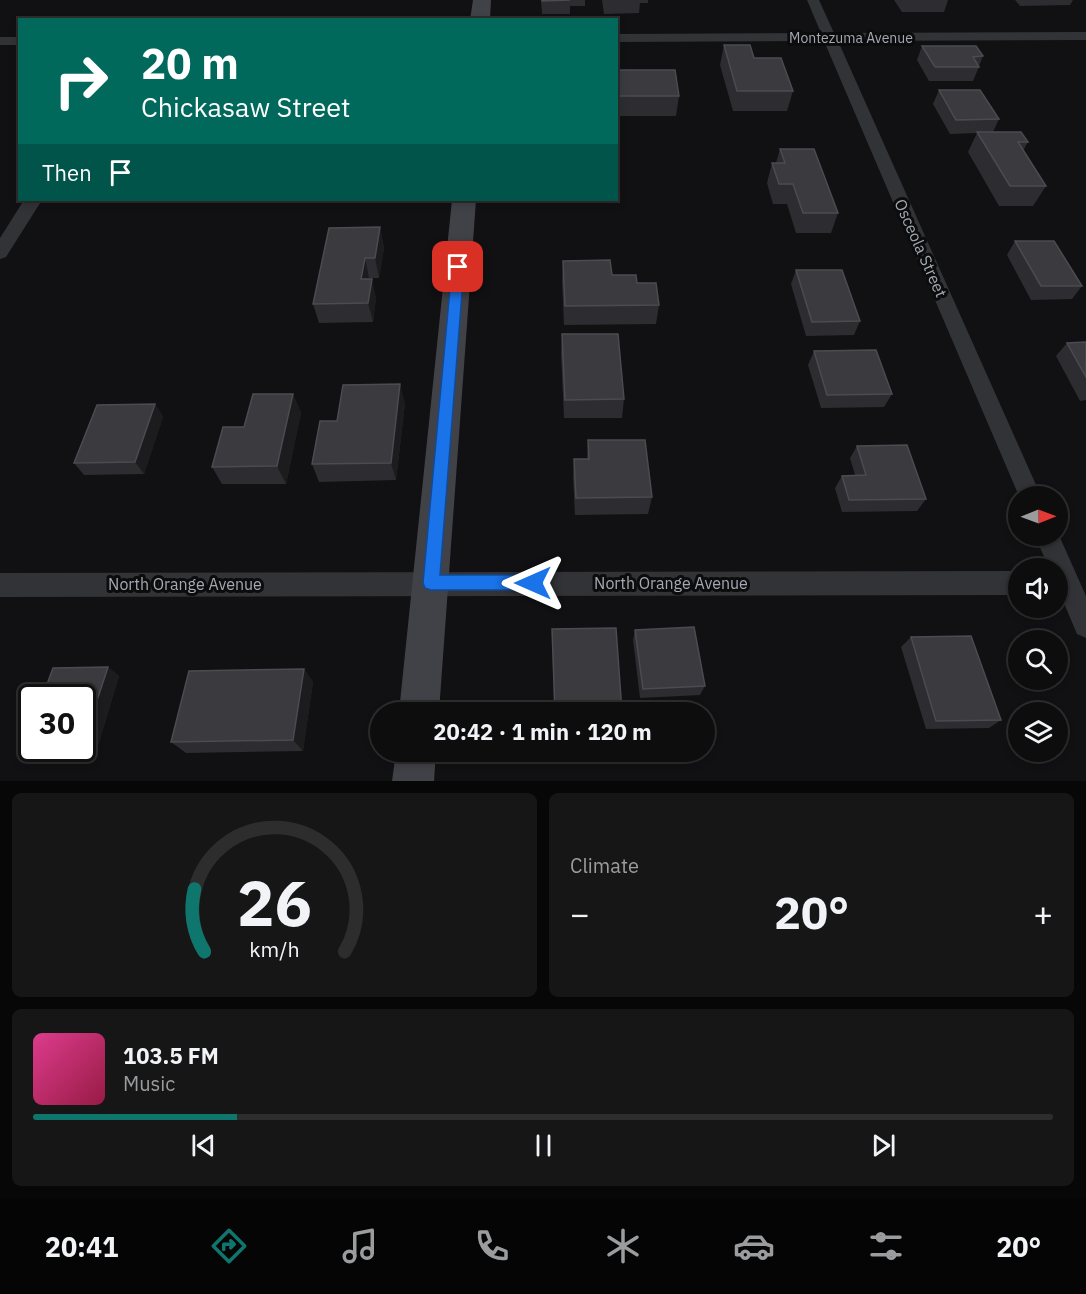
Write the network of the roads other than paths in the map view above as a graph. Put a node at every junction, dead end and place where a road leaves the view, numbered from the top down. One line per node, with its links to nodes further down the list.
1 (482, 0): 3 (street)
2 (813, 0): 6 (street, Osceola Street)
3 (480, 18)
4 (1086, 36): 6 (street, Montezuma Avenue)
5 (618, 38): 6 (street, Montezuma Avenue)
6 (829, 38): 12 (street, Osceola Street)
7 (0, 41): 8 (street)
8 (18, 41)
9 (32, 201): 11 (street)
10 (464, 201): 15 (street)
11 (0, 254)
12 (1026, 486)
13 (1052, 546): 14 (street)
14 (1070, 582): 18 (street)
15 (431, 583): 16 (street, North Orange Avenue); 17 (street, North Orange Avenue); 19 (street)
16 (1008, 583)
17 (0, 585)
18 (1086, 625)
19 (420, 702)
20 (415, 762): 21 (street)
21 (413, 781)

